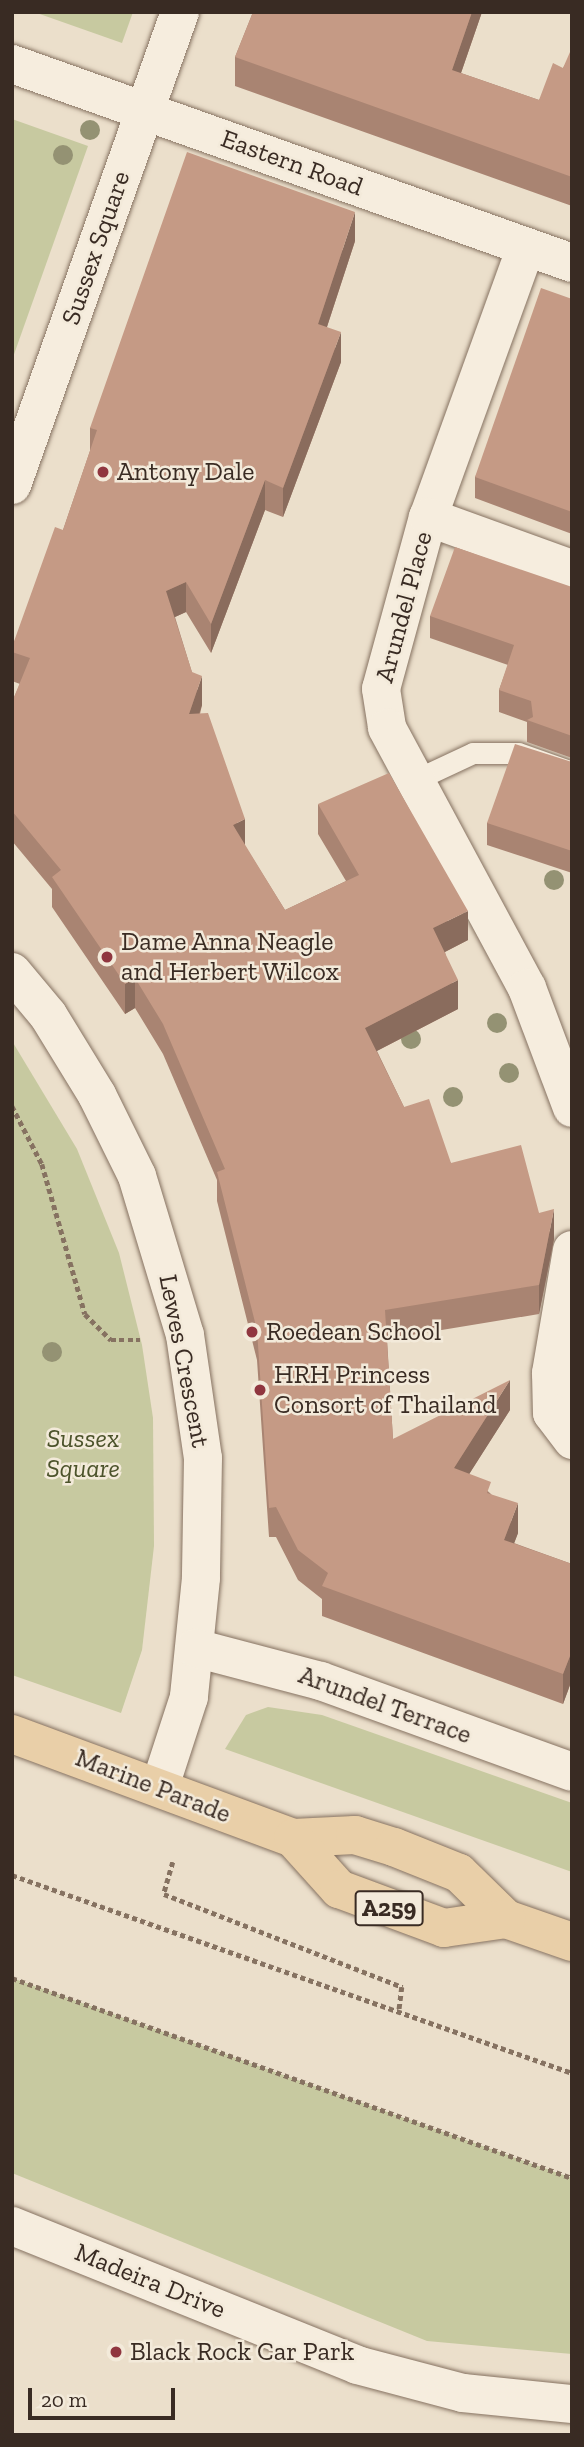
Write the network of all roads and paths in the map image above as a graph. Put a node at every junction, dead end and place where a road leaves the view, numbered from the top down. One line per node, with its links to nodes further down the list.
1 (180, 12): 3 (street, Sussex Square)
2 (12, 64): 3 (street, Eastern Road)
3 (147, 111): 4 (street, Eastern Road); 6 (street, Sussex Square)
4 (526, 247): 5 (street, Eastern Road); 7 (street, Arundel Place)
5 (572, 263)
6 (12, 485)
7 (428, 517): 8 (street); 10 (street, Arundel Place)
8 (572, 569)
9 (572, 772): 10 (lane)
10 (414, 781): 13 (street, Arundel Place)
11 (12, 972): 15 (street, Lewes Crescent)
12 (12, 1106): 15 (path)
13 (572, 1108)
14 (572, 1250): 16 (street)
15 (184, 1335): 17 (street, Lewes Crescent)
16 (572, 1440)
17 (195, 1648): 19 (street, Arundel Terrace); 20 (street, Lewes Crescent)
18 (12, 1734): 20 (main road, Marine Parade / A259)
19 (572, 1772)
20 (160, 1786): 21 (main road, Marine Parade / A259)
21 (293, 1838): 24 (main road, Marine Parade / A259); 24 (main road, Marine Parade / A259)
22 (173, 1862): 27 (path)
23 (12, 1875): 27 (path)
24 (506, 1919): 25 (main road, Marine Parade / A259)
25 (572, 1942)
26 (12, 1978): 29 (path)
27 (399, 2011): 28 (path)
28 (572, 2073)
29 (572, 2178)
30 (12, 2226): 31 (street, Madeira Drive)
31 (572, 2404)

